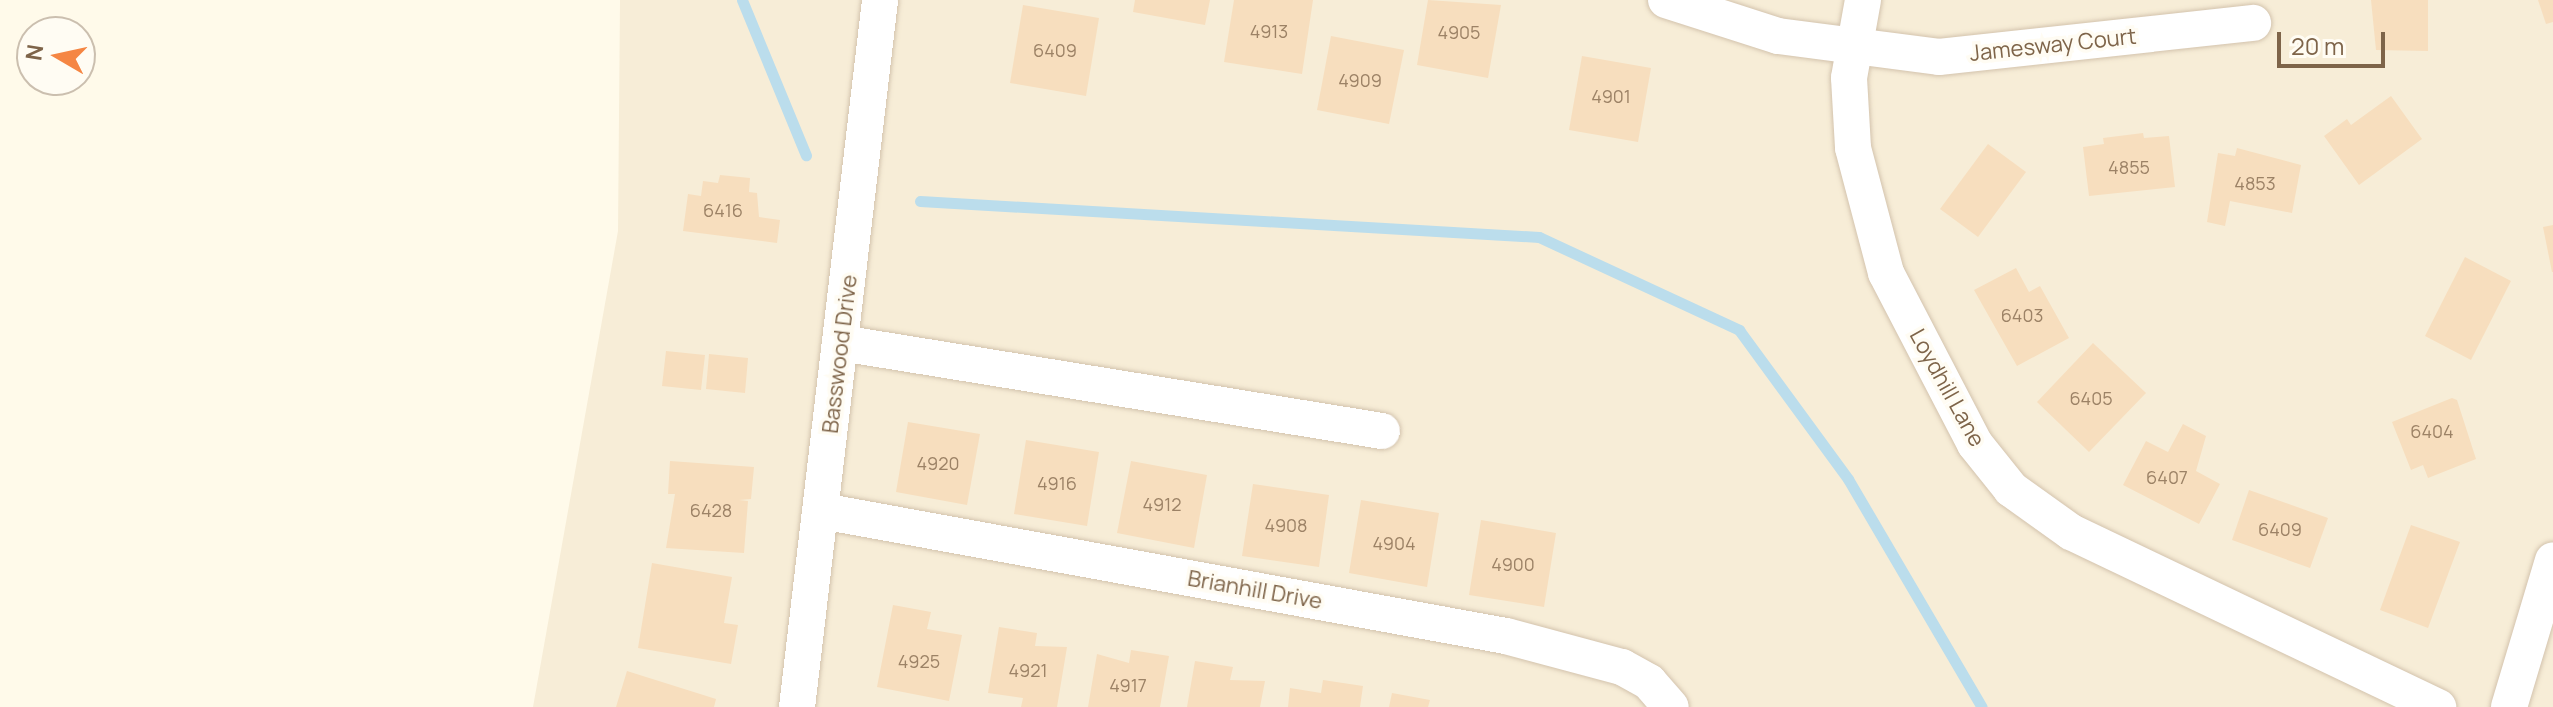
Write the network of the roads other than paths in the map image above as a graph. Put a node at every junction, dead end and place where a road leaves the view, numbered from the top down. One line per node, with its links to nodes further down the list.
1 (880, 0): 6 (street, Basswood Drive)
2 (1666, 0): 5 (street, Jamesway Court)
3 (1863, 0): 5 (street, Loydhill Lane)
4 (2253, 23): 5 (street, Jamesway Court)
5 (1853, 47): 12 (street, Loydhill Lane)
6 (841, 343): 7 (street); 8 (street, Basswood Drive)
7 (1382, 431)
8 (822, 511): 10 (street, Basswood Drive); 11 (street, Brianhill Drive)
9 (2553, 560): 13 (street)
10 (797, 707)
11 (1671, 707)
12 (2438, 707)
13 (2509, 707)

